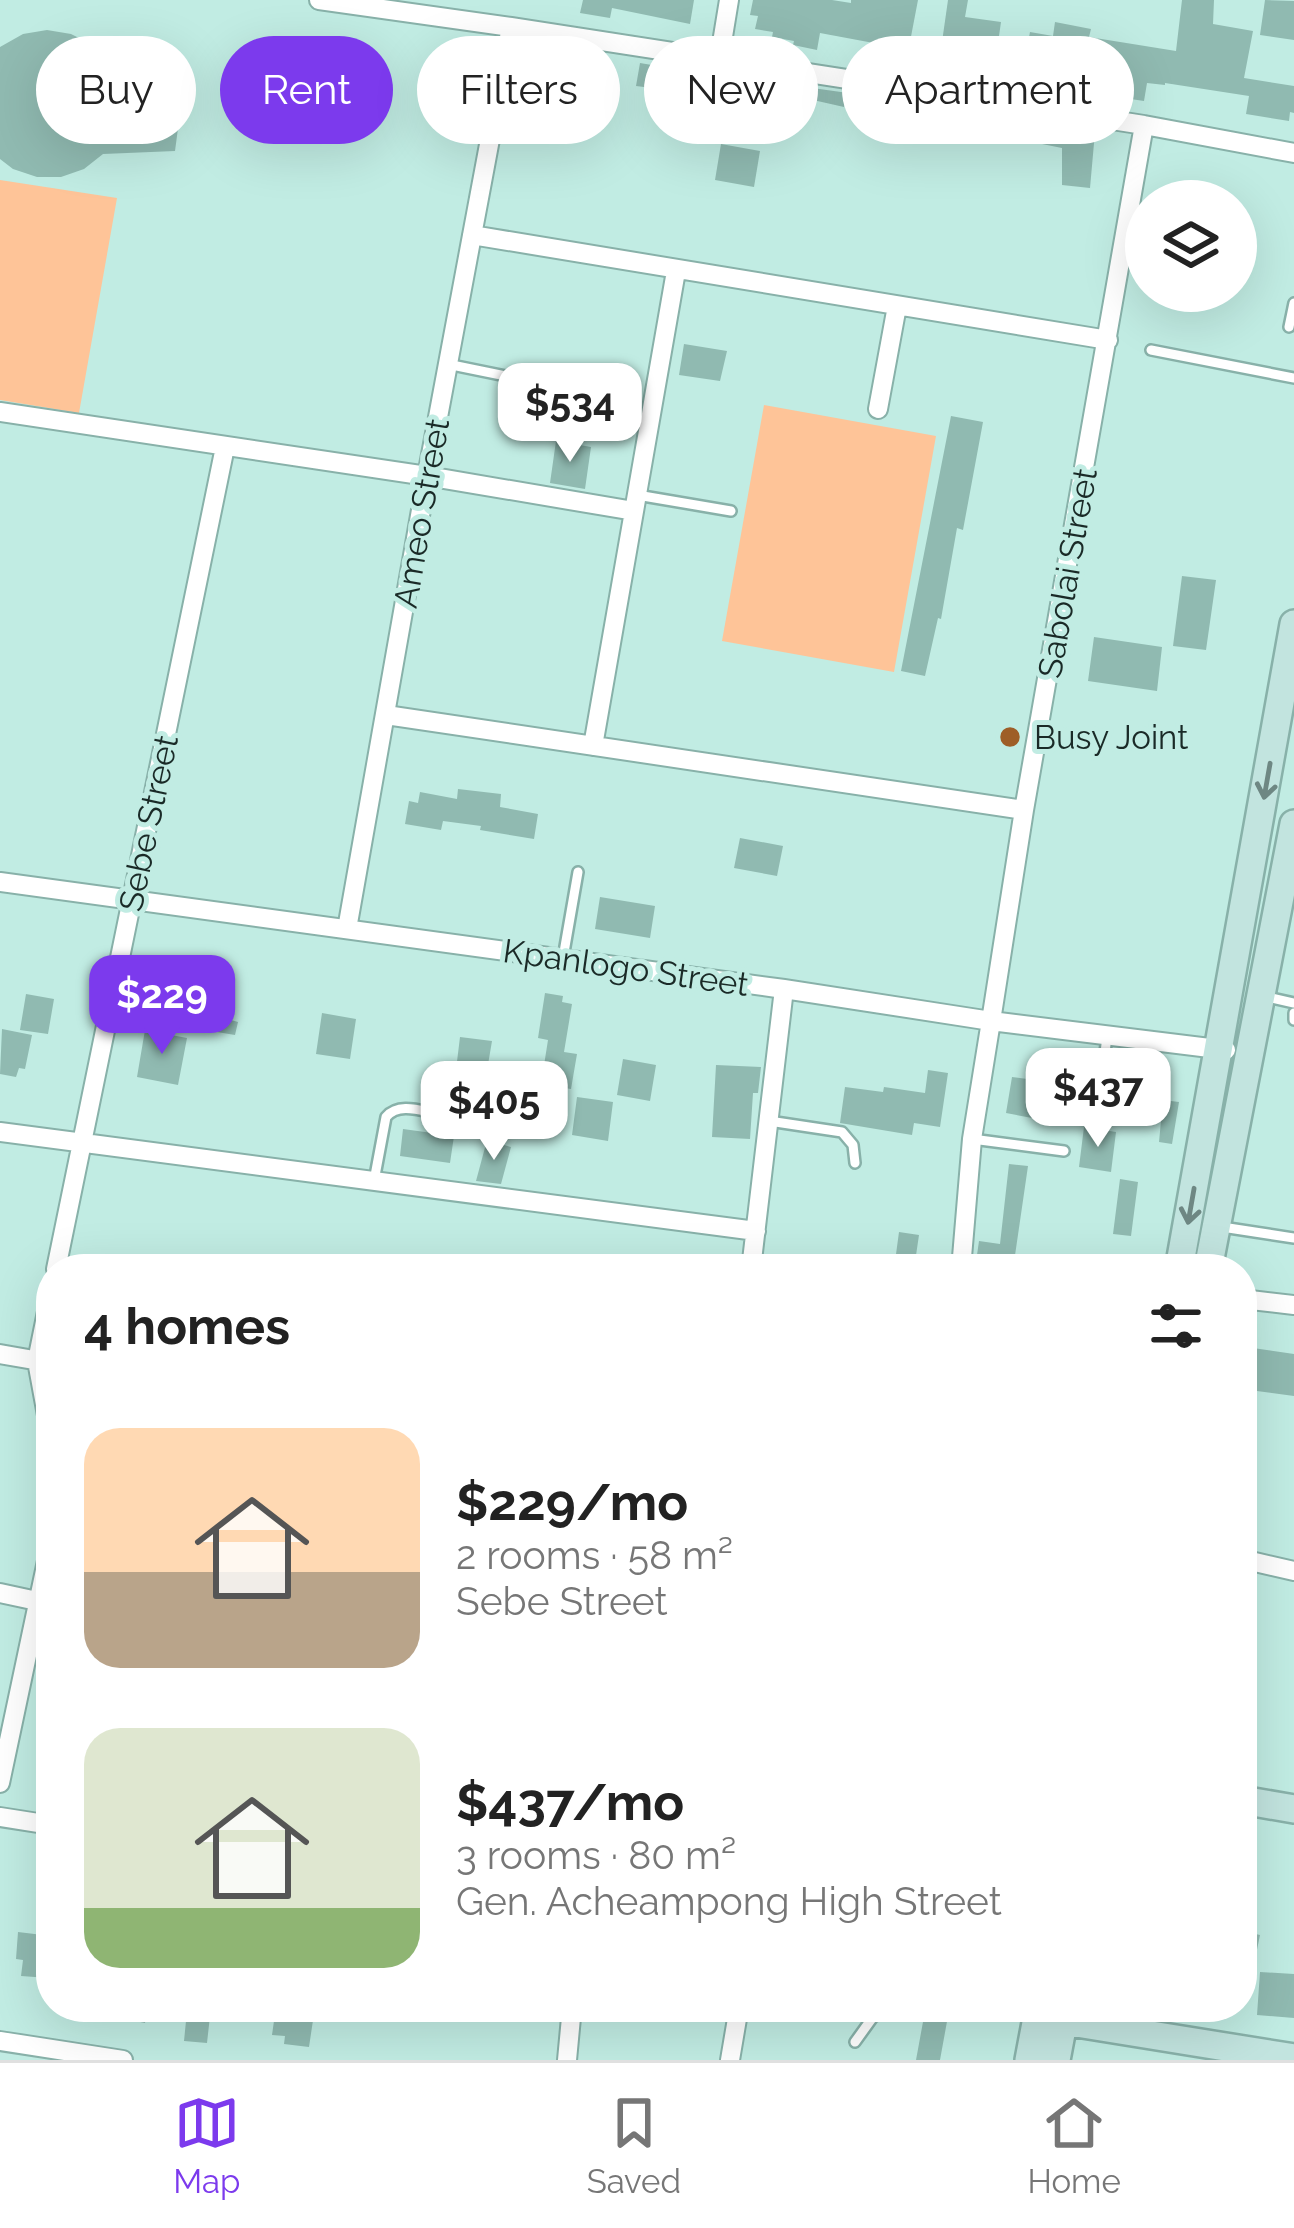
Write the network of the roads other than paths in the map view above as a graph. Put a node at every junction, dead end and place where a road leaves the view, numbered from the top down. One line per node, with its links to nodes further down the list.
1 (319, 0): 3 (street)
2 (729, 0): 4 (street)
3 (511, 27): 5 (street); 9 (street, Ameo Street)
4 (723, 36)
5 (644, 49)
6 (818, 76): 7 (street)
7 (1144, 125): 8 (street); 14 (street, Sabolai Street)
8 (1294, 153)
9 (472, 235): 10 (street); 16 (street, Ameo Street)
10 (676, 271): 12 (street); 23 (street)
11 (1294, 303): 13 (lane)
12 (897, 306): 14 (street); 19 (street)
13 (1289, 327)
14 (1108, 340): 28 (street, Sabolai Street)
15 (1150, 350): 17 (lane)
16 (447, 364): 18 (lane); 22 (street, Ameo Street)
17 (1294, 378)
18 (545, 384)
19 (878, 409)
20 (0, 412): 21 (street)
21 (226, 446): 22 (street); 32 (street, Sebe Street)
22 (427, 476): 23 (street); 26 (street, Ameo Street)
23 (636, 503): 24 (lane); 27 (street)
24 (731, 511)
25 (1294, 624): 40 (main road, one-way to 40)
26 (386, 715): 27 (street); 33 (street, Ameo Street)
27 (593, 746): 28 (street)
28 (1024, 810): 38 (street, Sabolai Street)
29 (1294, 824): 36 (main road)
30 (578, 872): 34 (lane)
31 (0, 882): 32 (street, Kpanlogo Street)
32 (133, 899): 33 (street, Kpanlogo Street); 47 (street, Sebe Street)
33 (347, 929): 34 (street, Kpanlogo Street)
34 (563, 958): 35 (street, Kpanlogo Street)
35 (784, 989): 38 (street, Kpanlogo Street); 43 (street)
36 (1262, 995): 37 (lane); 41 (main road)
37 (1294, 1003)
38 (991, 1021): 39 (street, Kpanlogo Street); 46 (street, Sabolai Street)
39 (1107, 1035): 40 (street, Kpanlogo Street); 44 (lane)
40 (1220, 1048): 41 (street, Kpanlogo Street); 57 (main road, one-way to 57)
41 (1251, 1056): 51 (main road)
42 (439, 1114): 50 (lane)
43 (769, 1120): 49 (lane); 52 (street)
44 (1097, 1120)
45 (0, 1132): 47 (street)
46 (972, 1138): 48 (lane); 56 (street, Sabolai Street)
47 (81, 1144): 50 (street); 54 (street, Sebe Street)
48 (1064, 1151)
49 (855, 1163)
50 (374, 1181): 52 (street)
51 (1217, 1226): 53 (lane); 58 (main road)
52 (756, 1231): 55 (street)
53 (1294, 1238)
54 (59, 1254)
55 (754, 1254)
56 (962, 1254)
57 (1182, 1254)
58 (1211, 1254)
59 (1257, 1301): 60 (street)
60 (1294, 1305)
61 (0, 1354): 62 (street)
62 (36, 1361)
63 (1257, 1562): 64 (street)
64 (1294, 1571)
65 (36, 1590): 66 (street)
66 (0, 1593)
67 (36, 1624): 68 (street)
68 (0, 1783)
69 (1257, 1803): 70 (main road)
70 (1294, 1809)
71 (0, 1817): 72 (street)
72 (36, 1823)
73 (571, 2022): 83 (street)
74 (736, 2022): 84 (street)
75 (869, 2022): 80 (lane)
76 (1050, 2022): 85 (main road)
77 (1056, 2022): 86 (main road)
78 (1108, 2022): 81 (main road)
79 (0, 2041): 82 (street)
80 (855, 2042)
81 (1294, 2058)
82 (124, 2060)
83 (567, 2060)
84 (730, 2060)
85 (1029, 2060)
86 (1056, 2060)

